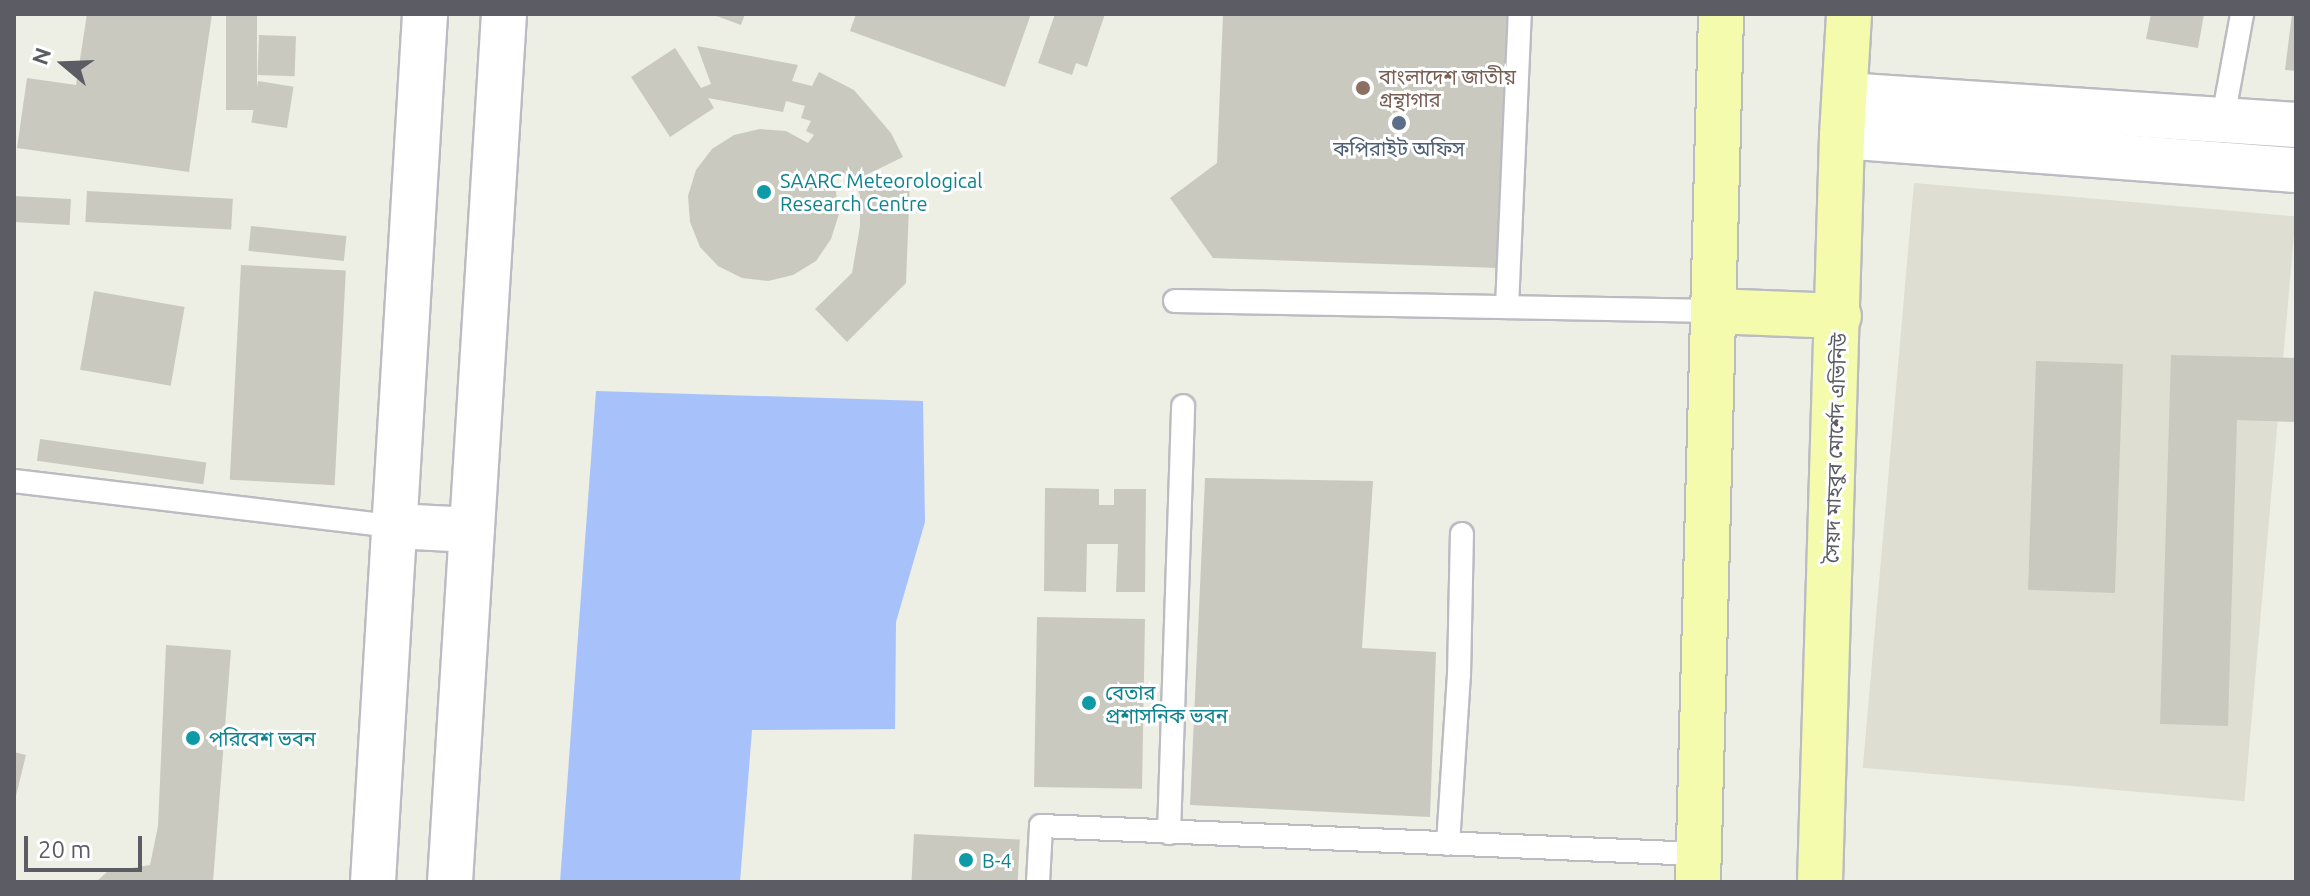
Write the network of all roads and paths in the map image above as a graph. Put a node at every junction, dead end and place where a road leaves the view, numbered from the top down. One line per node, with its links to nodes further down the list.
1 (425, 14): 17 (street)
2 (504, 14): 18 (street)
3 (1520, 14): 12 (lane)
4 (1721, 14): 13 (main road)
5 (1849, 14): 7 (main road, সৈয়দ মাহবুব মোর্শেদ এভিনিউ)
6 (2242, 14): 8 (lane)
7 (1844, 115): 8 (street); 10 (street); 14 (main road, সৈয়দ মাহবুব মোর্শেদ এভিনিউ)
8 (2223, 118): 9 (street)
9 (2296, 125)
10 (2296, 170)
11 (1175, 301): 12 (lane)
12 (1507, 307): 13 (lane)
13 (1713, 311): 14 (main road); 22 (main road)
14 (1839, 316): 26 (main road, সৈয়দ মাহবুব মোর্শেদ এভিনিউ)
15 (1183, 406): 20 (lane)
16 (14, 481): 17 (lane)
17 (394, 526): 18 (street); 23 (street)
18 (472, 530): 24 (street)
19 (1462, 534): 21 (lane)
20 (1169, 833): 21 (lane); 25 (lane)
21 (1448, 844): 22 (lane)
22 (1698, 868)
23 (373, 882)
24 (450, 882)
25 (1038, 882)
26 (1820, 882)

